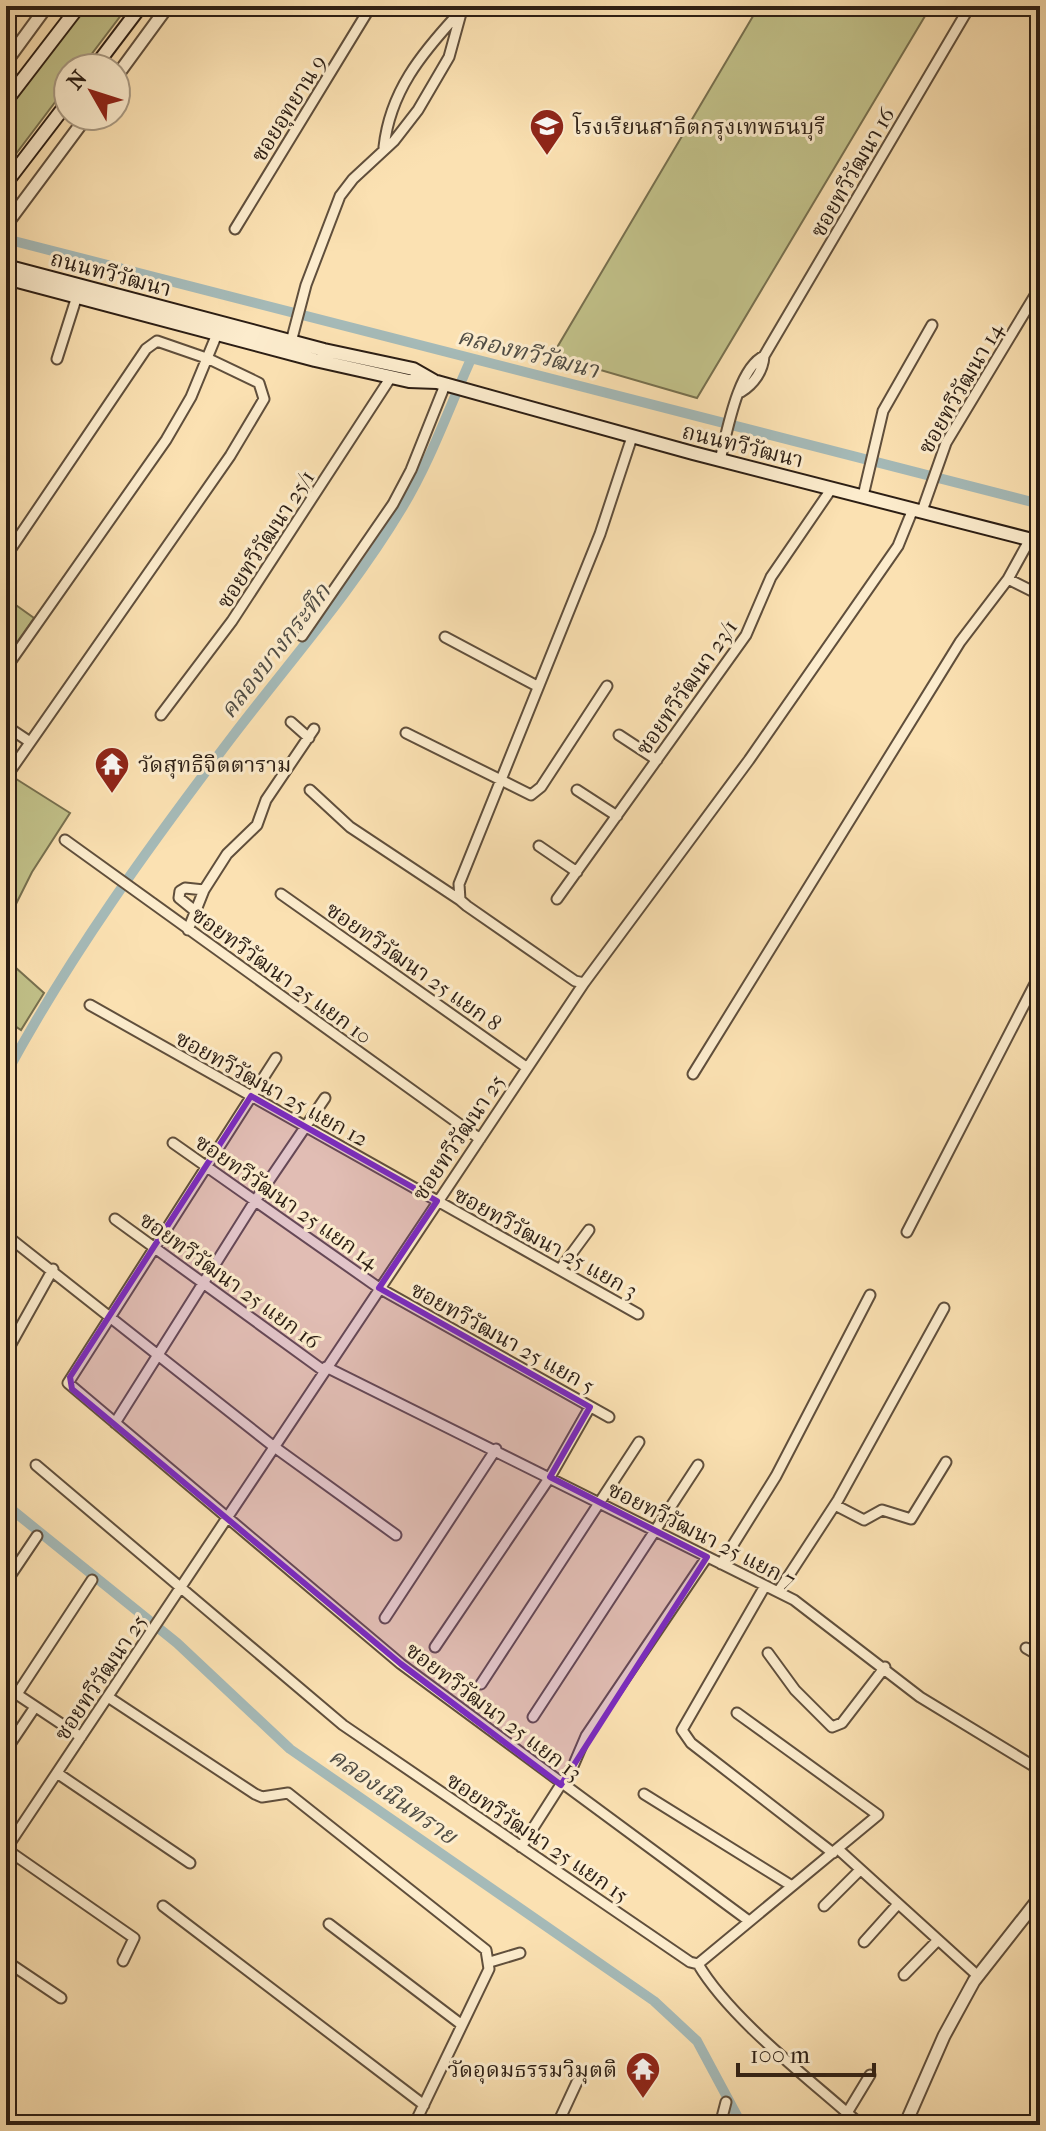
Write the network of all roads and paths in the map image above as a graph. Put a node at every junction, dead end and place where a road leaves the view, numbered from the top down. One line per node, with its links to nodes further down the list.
1 (47, 6): 10 (street)
2 (79, 6): 11 (main road)
3 (141, 6): 8 (main road)
4 (168, 6): 9 (street)
5 (371, 6): 18 (street, ซอยอุทยาน 9)
6 (970, 6): 31 (street, ซอยทวีวัฒนา 16)
7 (461, 10): 14 (street); 14 (street)
8 (106, 52)
9 (132, 55)
10 (6, 62)
11 (6, 101)
12 (52, 123): 15 (main road)
13 (75, 132): 16 (street)
14 (384, 147): 25 (street)
15 (6, 183)
16 (11, 209): 17 (street)
17 (6, 225)
18 (235, 229)
19 (6, 266): 25 (main road, ถนนทวีวัฒนา)
20 (6, 278): 22 (main road, ถนนทวีวัฒนา)
21 (1040, 287): 34 (street, ซอยทวีวัฒนา 14)
22 (77, 296): 24 (main road, ถนนทวีวัฒนา); 26 (street)
23 (932, 325): 33 (street)
24 (217, 334): 27 (street); 28 (main road, ถนนทวีวัฒนา)
25 (291, 342): 29 (main road, ถนนทวีวัฒนา)
26 (57, 359)
27 (209, 359): 36 (street); 41 (street); 49 (street)
28 (391, 377): 29 (main road, ถนนทวีวัฒนา); 44 (street, ซอยทวีวัฒนา 25/1)
29 (450, 386): 30 (main road, ถนนทวีวัฒนา); 39 (street)
30 (632, 437): 31 (main road, ถนนทวีวัฒนา); 42 (street)
31 (720, 460): 32 (main road, ถนนทวีวัฒนา)
32 (832, 488): 33 (main road, ถนนทวีวัฒนา); 50 (street, ซอยทวีวัฒนา 23/1)
33 (863, 496): 34 (main road, ถนนทวีวัฒนา)
34 (917, 510): 35 (main road, ถนนทวีวัฒนา); 66 (street, ซอยทวีวัฒนา 14)
35 (1035, 541): 37 (street)
36 (6, 556)
37 (1008, 579): 38 (street); 70 (street)
38 (1038, 594)
39 (302, 636)
40 (445, 637): 42 (street)
41 (6, 668)
42 (537, 686): 52 (street)
43 (607, 686): 52 (street)
44 (161, 715)
45 (291, 722): 59 (street)
46 (6, 726): 49 (street)
47 (406, 733): 52 (street)
48 (619, 735): 50 (street)
49 (30, 742): 51 (street)
50 (657, 760): 55 (street, ซอยทวีวัฒนา 23/1)
51 (6, 777)
52 (500, 782): 62 (street)
53 (310, 790): 62 (street)
54 (577, 790): 55 (street)
55 (617, 816): 58 (street, ซอยทวีวัฒนา 23/1)
56 (65, 840): 64 (street, ซอยทวีวัฒนา 25 แยก 10)
57 (539, 846): 58 (street)
58 (577, 872): 61 (street, ซอยทวีวัฒนา 23/1)
59 (204, 890): 63 (street); 63 (street)
60 (281, 894): 69 (street, ซอยทวีวัฒนา 25 แยก 8)
61 (557, 899)
62 (460, 900): 66 (street)
63 (195, 911): 64 (street)
64 (188, 930): 74 (street, ซอยทวีวัฒนา 25 แยก 10)
65 (1040, 974): 81 (street)
66 (584, 983): 69 (street, ซอยทวีวัฒนา 25)
67 (90, 1005): 71 (street, ซอยทวีวัฒนา 25 แยก 12)
68 (276, 1058): 71 (street)
69 (526, 1067): 74 (street, ซอยทวีวัฒนา 25)
70 (693, 1074)
71 (251, 1096): 73 (street, ซอยทวีวัฒนา 25 แยก 12); 76 (street)
72 (325, 1098): 73 (street)
73 (305, 1127): 77 (street); 78 (street, ซอยทวีวัฒนา 25 แยก 12)
74 (480, 1139): 78 (street, ซอยทวีวัฒนา 25)
75 (173, 1143): 76 (street, ซอยทวีวัฒนา 25 แยก 14)
76 (206, 1166): 77 (street, ซอยทวีวัฒนา 25 แยก 14); 83 (street)
77 (255, 1201): 86 (street); 87 (street, ซอยทวีวัฒนา 25 แยก 14)
78 (437, 1201): 84 (street, ซอยทวีวัฒนา 25 แยก 3); 87 (street, ซอยทวีวัฒนา 25)
79 (115, 1219): 83 (street, ซอยทวีวัฒนา 25 แยก 16)
80 (589, 1230): 84 (street)
81 (907, 1232)
82 (6, 1235): 85 (street)
83 (155, 1247): 86 (street, ซอยทวีวัฒนา 25 แยก 16); 91 (street)
84 (561, 1268): 90 (street, ซอยทวีวัฒนา 25 แยก 3)
85 (53, 1269): 91 (street); 92 (street)
86 (205, 1284): 93 (street); 94 (street, ซอยทวีวัฒนา 25 แยก 16)
87 (379, 1288): 94 (street, ซอยทวีวัฒนา 25); 95 (street, ซอยทวีวัฒนา 25 แยก 5)
88 (870, 1295): 112 (street)
89 (944, 1308): 106 (street)
90 (638, 1314)
91 (111, 1315): 93 (street); 97 (street, ซอยทวีวัฒนา 25 แยก 13)
92 (6, 1353)
93 (160, 1353): 97 (street); 99 (street)
94 (325, 1369): 99 (street, ซอยทวีวัฒนา 25); 100 (street, ซอยทวีวัฒนา 25 แยก 7)
95 (590, 1407): 96 (street, ซอยทวีวัฒนา 25 แยก 5); 104 (street)
96 (609, 1417)
97 (115, 1423): 107 (street, ซอยทวีวัฒนา 25 แยก 13)
98 (639, 1442): 105 (street)
99 (273, 1446): 107 (street, ซอยทวีวัฒนา 25); 109 (street)
100 (496, 1449): 104 (street, ซอยทวีวัฒนา 25 แยก 7); 118 (street)
101 (946, 1462): 106 (street)
102 (36, 1465): 115 (street, ซอยทวีวัฒนา 25 แยก 15)
103 (698, 1465): 108 (street)
104 (550, 1477): 105 (street, ซอยทวีวัฒนา 25 แยก 7); 119 (street)
105 (600, 1503): 108 (street, ซอยทวีวัฒนา 25 แยก 7); 124 (street)
106 (835, 1505): 117 (street)
107 (227, 1516): 115 (street, ซอยทวีวัฒนา 25); 135 (street, ซอยทวีวัฒนา 25 แยก 13)
108 (654, 1530): 111 (street, ซอยทวีวัฒนา 25 แยก 7); 130 (street)
109 (396, 1535)
110 (37, 1536): 114 (street)
111 (707, 1557): 112 (street, ซอยทวีวัฒนา 25 แยก 7); 135 (street)
112 (721, 1564): 116 (street, ซอยทวีวัฒนา 25 แยก 7)
113 (92, 1580): 126 (street)
114 (6, 1582)
115 (180, 1586): 127 (street, ซอยทวีวัฒนา 25); 137 (street, ซอยทวีวัฒนา 25 แยก 15)
116 (765, 1586): 117 (street, ซอยทวีวัฒนา 25 แยก 7); 139 (street)
117 (778, 1592): 123 (street, ซอยทวีวัฒนา 25 แยก 7)
118 (385, 1618)
119 (435, 1647)
120 (1026, 1648): 122 (street)
121 (768, 1653): 123 (street)
122 (1040, 1656)
123 (885, 1667): 133 (street, ซอยทวีวัฒนา 25 แยก 7)
124 (481, 1684)
125 (6, 1687): 126 (street)
126 (17, 1694): 128 (street)
127 (108, 1697): 131 (street, ซอยทวีวัฒนา 25); 154 (street)
128 (35, 1707): 131 (street); 132 (street)
129 (737, 1713): 139 (street)
130 (533, 1717)
131 (81, 1737): 134 (street, ซอยทวีวัฒนา 25)
132 (6, 1750)
133 (1040, 1770)
134 (57, 1773): 138 (street, ซอยทวีวัฒนา 25); 140 (street)
135 (561, 1785): 137 (street); 147 (street, ซอยทวีวัฒนา 25 แยก 13)
136 (644, 1794): 142 (street)
137 (521, 1847): 155 (street, ซอยทวีวัฒนา 25 แยก 15)
138 (6, 1849): 153 (street)
139 (836, 1851): 141 (street); 142 (street)
140 (190, 1863)
141 (860, 1870): 144 (street); 146 (street)
142 (792, 1886): 147 (street)
143 (1040, 1897): 157 (street)
144 (898, 1904): 149 (street); 150 (street)
145 (163, 1906): 163 (street)
146 (824, 1906)
147 (749, 1921): 155 (street)
148 (329, 1924): 159 (street)
149 (938, 1940): 156 (street); 157 (street)
150 (864, 1942)
151 (520, 1953): 154 (street)
152 (6, 1961): 158 (street)
153 (123, 1961)
154 (490, 1962): 159 (street)
155 (698, 1964): 164 (street)
156 (904, 1975)
157 (978, 1976): 169 (street)
158 (61, 1998)
159 (462, 2025): 163 (street)
160 (870, 2075): 164 (street)
161 (577, 2082): 166 (street)
162 (726, 2102): 167 (street)
163 (424, 2105): 165 (street)
164 (847, 2113): 168 (street)
165 (414, 2125)
166 (557, 2125)
167 (720, 2125)
168 (861, 2125)
169 (905, 2125)

